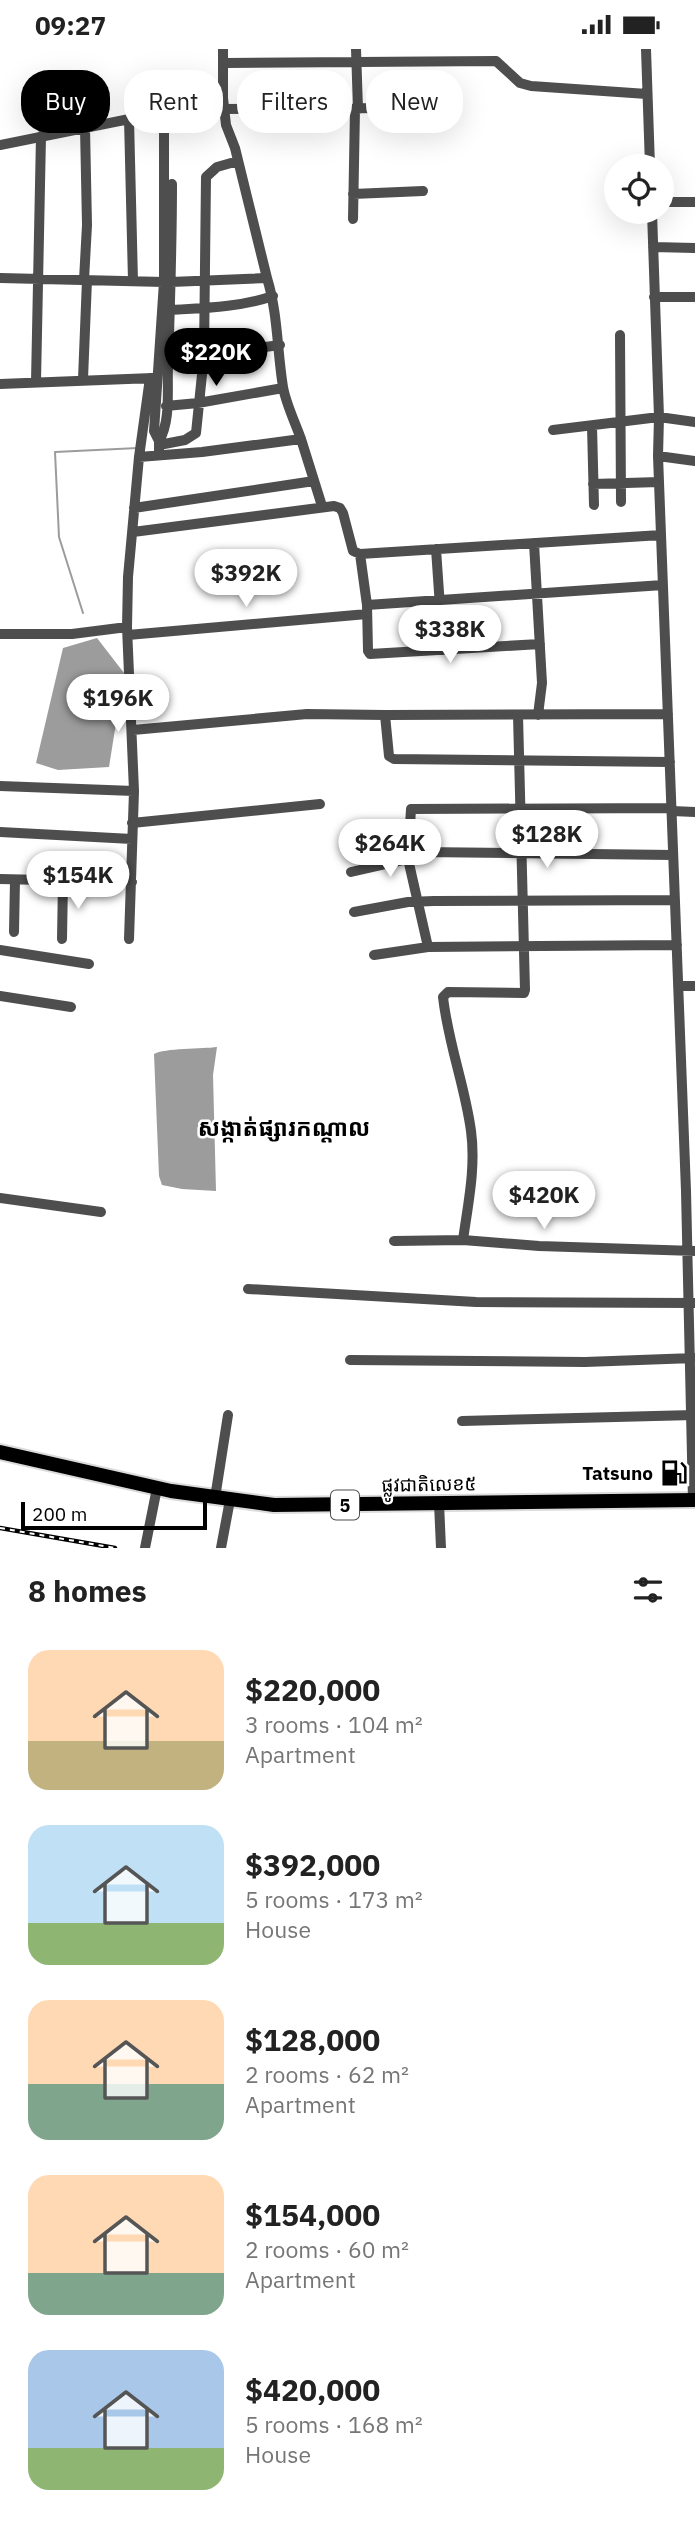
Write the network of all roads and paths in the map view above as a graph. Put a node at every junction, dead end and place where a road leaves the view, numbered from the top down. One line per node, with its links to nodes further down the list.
1 (223, 49): 5 (street)
2 (356, 49): 4 (street)
3 (646, 49): 6 (street)
4 (356, 61): 5 (street); 6 (street); 9 (street)
5 (224, 63): 7 (street)
6 (647, 94): 17 (street)
7 (223, 98): 8 (street)
8 (225, 109): 9 (street); 18 (street)
9 (356, 109): 10 (street); 20 (street)
10 (366, 109)
11 (61, 133): 15 (street)
12 (85, 133): 30 (street)
13 (130, 133): 31 (street)
14 (171, 133): 32 (street)
15 (41, 137): 16 (street); 29 (street)
16 (0, 145)
17 (650, 154)
18 (238, 161): 28 (street); 33 (street)
19 (423, 191): 20 (street)
20 (353, 194): 23 (street)
21 (674, 202): 22 (street)
22 (695, 202)
23 (353, 219)
24 (652, 224): 25 (street)
25 (653, 247): 26 (street); 35 (street)
26 (695, 249)
27 (0, 278): 29 (street)
28 (267, 278): 33 (street); 34 (street)
29 (38, 279): 30 (street); 45 (street)
30 (86, 280): 31 (street); 44 (street)
31 (133, 281): 32 (street)
32 (168, 282): 33 (street); 38 (street); 43 (street)
33 (205, 282): 37 (street)
34 (273, 296): 37 (street); 40 (street)
35 (654, 297): 36 (street); 50 (street)
36 (695, 297)
37 (204, 308): 38 (street); 41 (street)
38 (171, 310): 42 (street)
39 (620, 335): 52 (street)
40 (280, 345): 41 (street); 47 (street)
41 (204, 355): 42 (street); 48 (street)
42 (168, 360): 49 (street)
43 (154, 378): 44 (street); 56 (street); 58 (street)
44 (83, 379): 45 (street)
45 (36, 382): 46 (street)
46 (0, 384)
47 (283, 388): 48 (street); 55 (street)
48 (198, 403): 49 (street); 56 (street)
49 (166, 406): 56 (street)
50 (659, 417): 51 (street); 52 (street); 57 (street)
51 (695, 422)
52 (620, 423): 53 (street); 63 (street)
53 (592, 426): 54 (street); 62 (street)
54 (553, 430)
55 (301, 439): 56 (street); 60 (street)
56 (159, 447): 58 (street)
57 (658, 456): 59 (street); 61 (street)
58 (139, 457): 67 (street)
59 (695, 461)
60 (314, 481): 66 (street); 67 (street)
61 (659, 482): 63 (street); 69 (street)
62 (593, 484): 63 (street); 65 (street)
63 (621, 484): 64 (street)
64 (621, 502)
65 (594, 505)
66 (322, 506): 68 (street); 72 (street)
67 (134, 507): 68 (street)
68 (133, 532): 77 (street)
69 (661, 535): 70 (street); 73 (street)
70 (534, 543): 71 (street); 74 (street)
71 (436, 549): 72 (street); 75 (street)
72 (360, 554): 76 (street)
73 (663, 585): 74 (street); 81 (street)
74 (537, 594): 75 (street); 79 (street)
75 (439, 600): 76 (street); 80 (street)
76 (367, 610): 77 (street); 80 (street)
77 (127, 631): 78 (street); 85 (street)
78 (0, 634)
79 (540, 644): 80 (street); 84 (street)
80 (443, 650)
81 (668, 714): 84 (street); 87 (street)
82 (385, 715): 83 (street); 85 (street); 86 (street)
83 (518, 715): 84 (street); 86 (street)
84 (538, 715)
85 (133, 730): 89 (street)
86 (519, 761): 87 (street); 91 (street)
87 (670, 762): 92 (street)
88 (0, 786): 89 (street)
89 (134, 791): 94 (street)
90 (320, 804): 94 (street)
91 (520, 808): 92 (street); 97 (street); 99 (street)
92 (672, 810): 93 (street); 98 (street)
93 (695, 812)
94 (132, 823): 96 (street)
95 (0, 832): 96 (street)
96 (132, 839): 104 (street)
97 (521, 855): 98 (street); 99 (street); 107 (street)
98 (673, 855): 105 (street)
99 (408, 859): 100 (street); 106 (street)
100 (351, 872)
101 (0, 879): 102 (street)
102 (15, 880): 103 (street); 109 (street)
103 (63, 881): 104 (street); 110 (street)
104 (132, 882): 111 (street)
105 (675, 900): 107 (street); 112 (street)
106 (418, 901): 107 (street); 108 (street); 113 (street)
107 (523, 901): 114 (street)
108 (354, 912)
109 (14, 932)
110 (62, 939)
111 (129, 939)
112 (677, 945): 114 (street); 118 (street)
113 (428, 947): 114 (street); 116 (street)
114 (524, 947): 125 (street)
115 (0, 950): 117 (street)
116 (374, 955)
117 (89, 964)
118 (678, 986): 119 (street); 122 (street)
119 (695, 986)
120 (0, 996): 121 (street)
121 (71, 1007)
122 (690, 1191): 127 (street)
123 (0, 1198): 124 (street)
124 (101, 1212)
125 (463, 1240): 126 (street); 127 (street)
126 (394, 1241)
127 (691, 1251): 129 (street)
128 (248, 1289): 129 (street)
129 (691, 1303): 130 (street)
130 (692, 1358): 131 (street); 133 (street)
131 (350, 1360)
132 (228, 1415): 137 (street)
133 (692, 1415): 134 (street); 138 (street)
134 (462, 1421)
135 (0, 1452): 136 (highway, ផ្លូវជាតិលេខ៥ / 5)
136 (156, 1488): 137 (highway, ផ្លូវជាតិលេខ៥ / 5); 140 (street)
137 (223, 1499): 139 (highway, ផ្លូវជាតិលេខ៥ / 5); 141 (street)
138 (694, 1500): 139 (highway, ផ្លូវជាតិលេខ៥ / 5)
139 (439, 1503): 142 (street)
140 (145, 1548)
141 (221, 1548)
142 (441, 1548)

